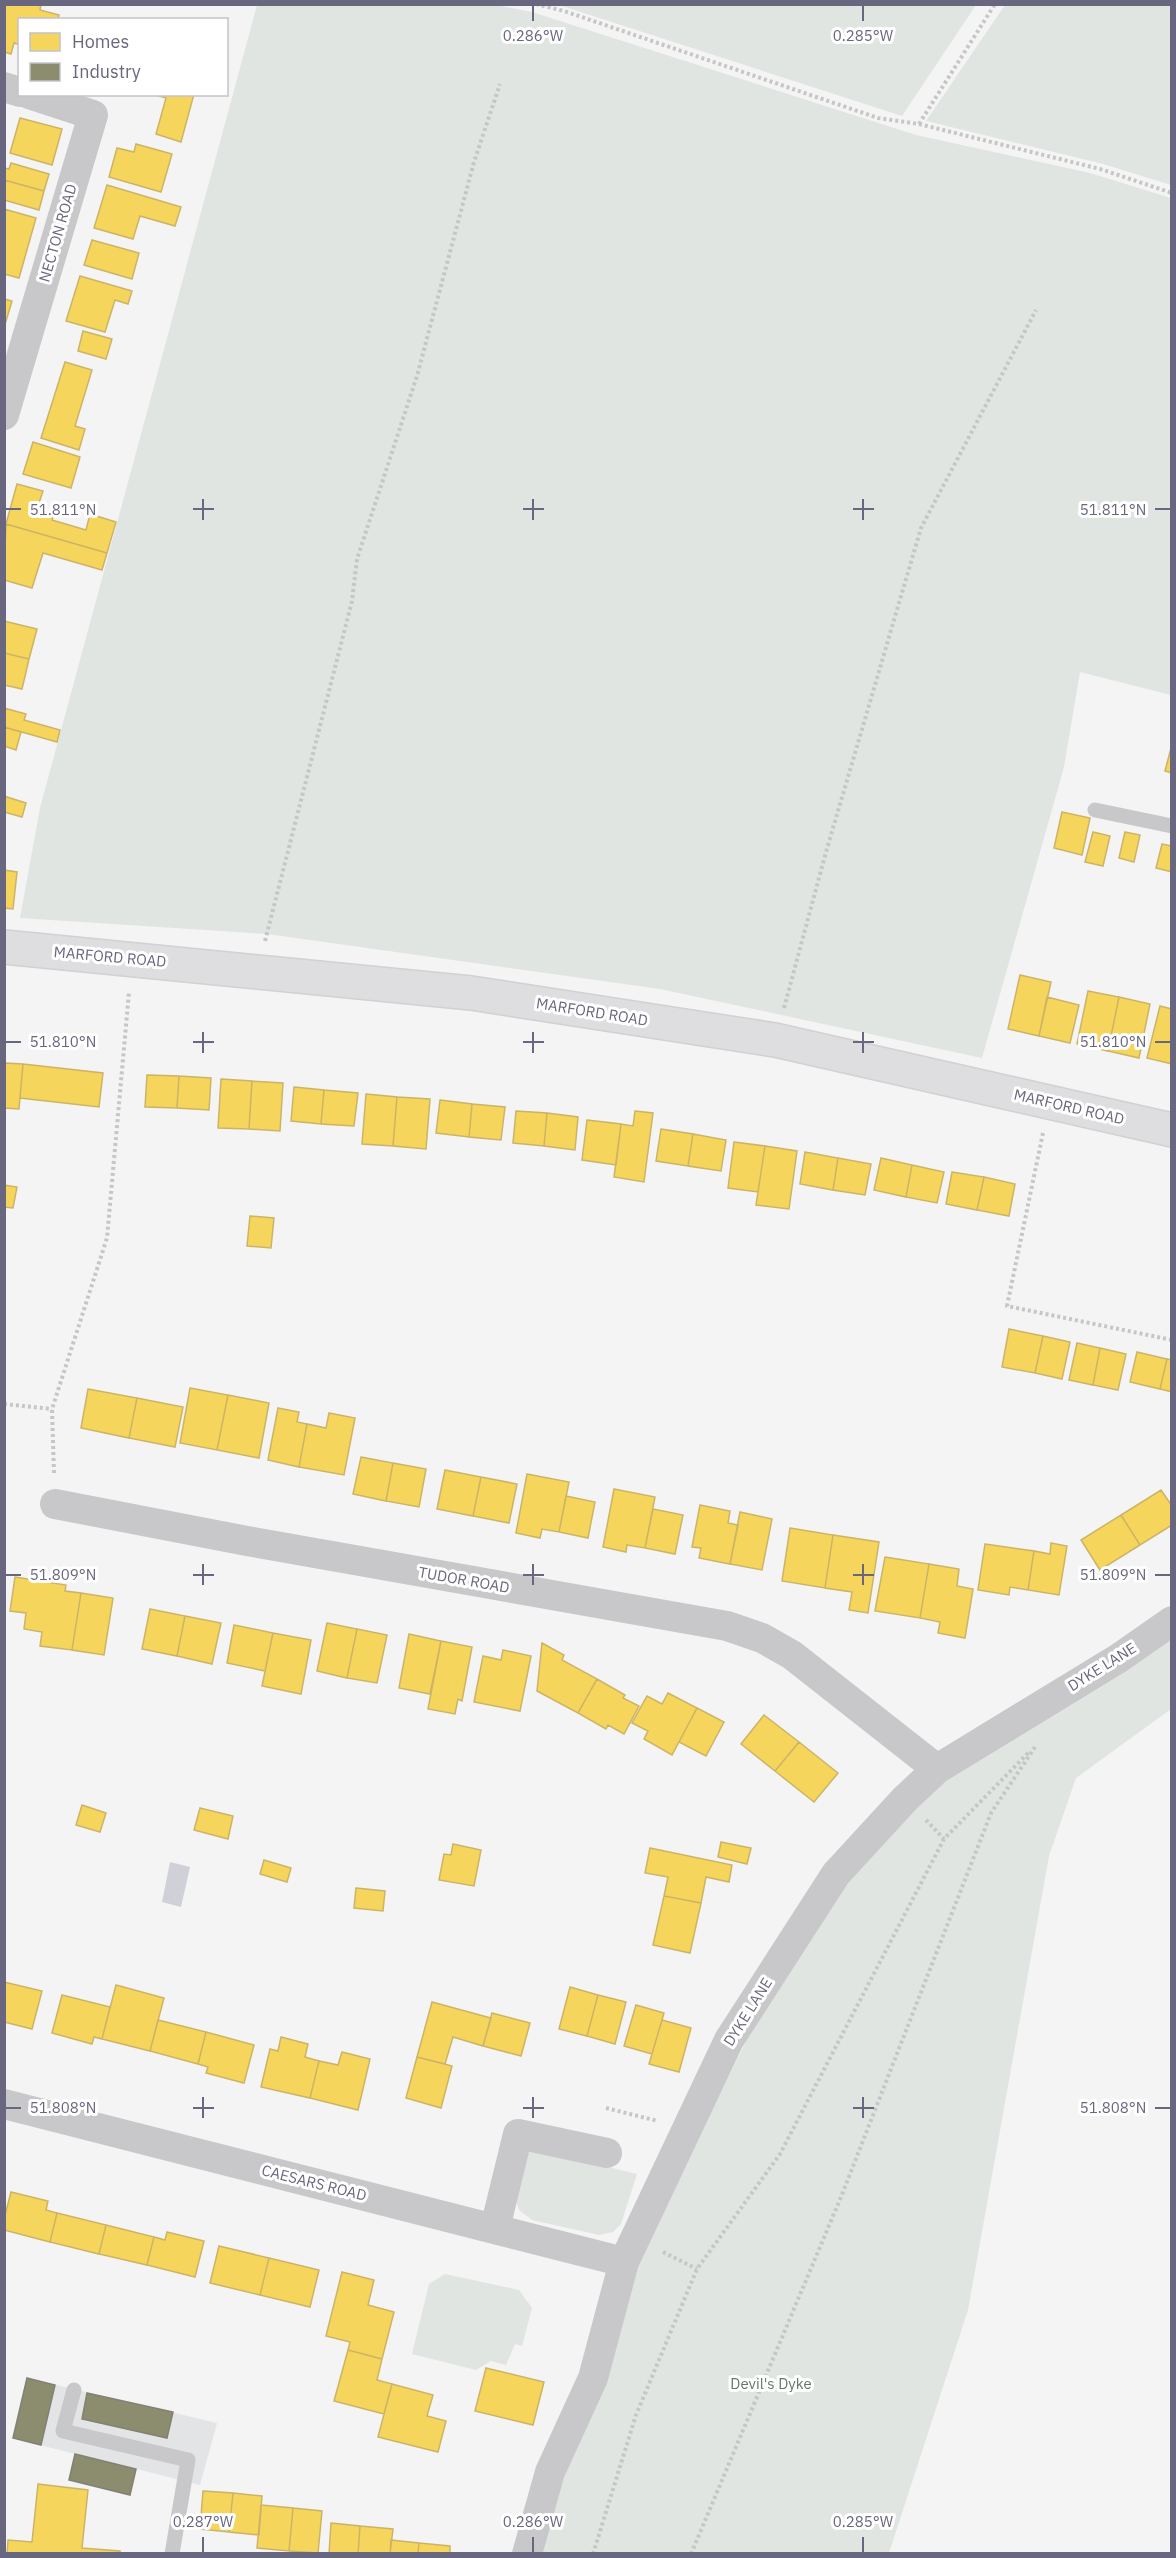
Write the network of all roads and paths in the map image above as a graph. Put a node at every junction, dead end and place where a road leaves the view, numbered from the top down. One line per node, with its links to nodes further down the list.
1 (536, 4): 5 (path)
2 (995, 4): 5 (path)
3 (500, 84): 13 (path)
4 (35, 96): 8 (street, NECTON ROAD)
5 (919, 124): 6 (path)
6 (1172, 193)
7 (1036, 310): 14 (path)
8 (4, 415)
9 (1095, 810): 10 (lane)
10 (1172, 826)
11 (4, 947): 12 (street, MARFORD ROAD)
12 (132, 959): 13 (street, MARFORD ROAD); 19 (path)
13 (258, 971): 14 (street, MARFORD ROAD)
14 (775, 1040): 15 (street, MARFORD ROAD)
15 (1050, 1103): 16 (street, MARFORD ROAD); 17 (path)
16 (1172, 1130)
17 (1172, 1340)
18 (4, 1404): 19 (path)
19 (52, 1409): 20 (path)
20 (55, 1504): 22 (street, TUDOR ROAD)
21 (1172, 1621): 22 (street, DYKE LANE)
22 (938, 1769): 25 (street, DYKE LANE)
23 (4, 2104): 27 (street, CAESARS ROAD)
24 (606, 2108): 25 (path)
25 (687, 2128): 28 (street, DYKE LANE)
26 (607, 2153): 27 (street)
27 (495, 2228): 28 (street, CAESARS ROAD)
28 (629, 2251): 29 (path); 32 (street, DYKE LANE)
29 (697, 2269): 33 (path); 34 (path)
30 (74, 2390): 31 (lane)
31 (172, 2553)
32 (528, 2553)
33 (593, 2553)
34 (691, 2553)

